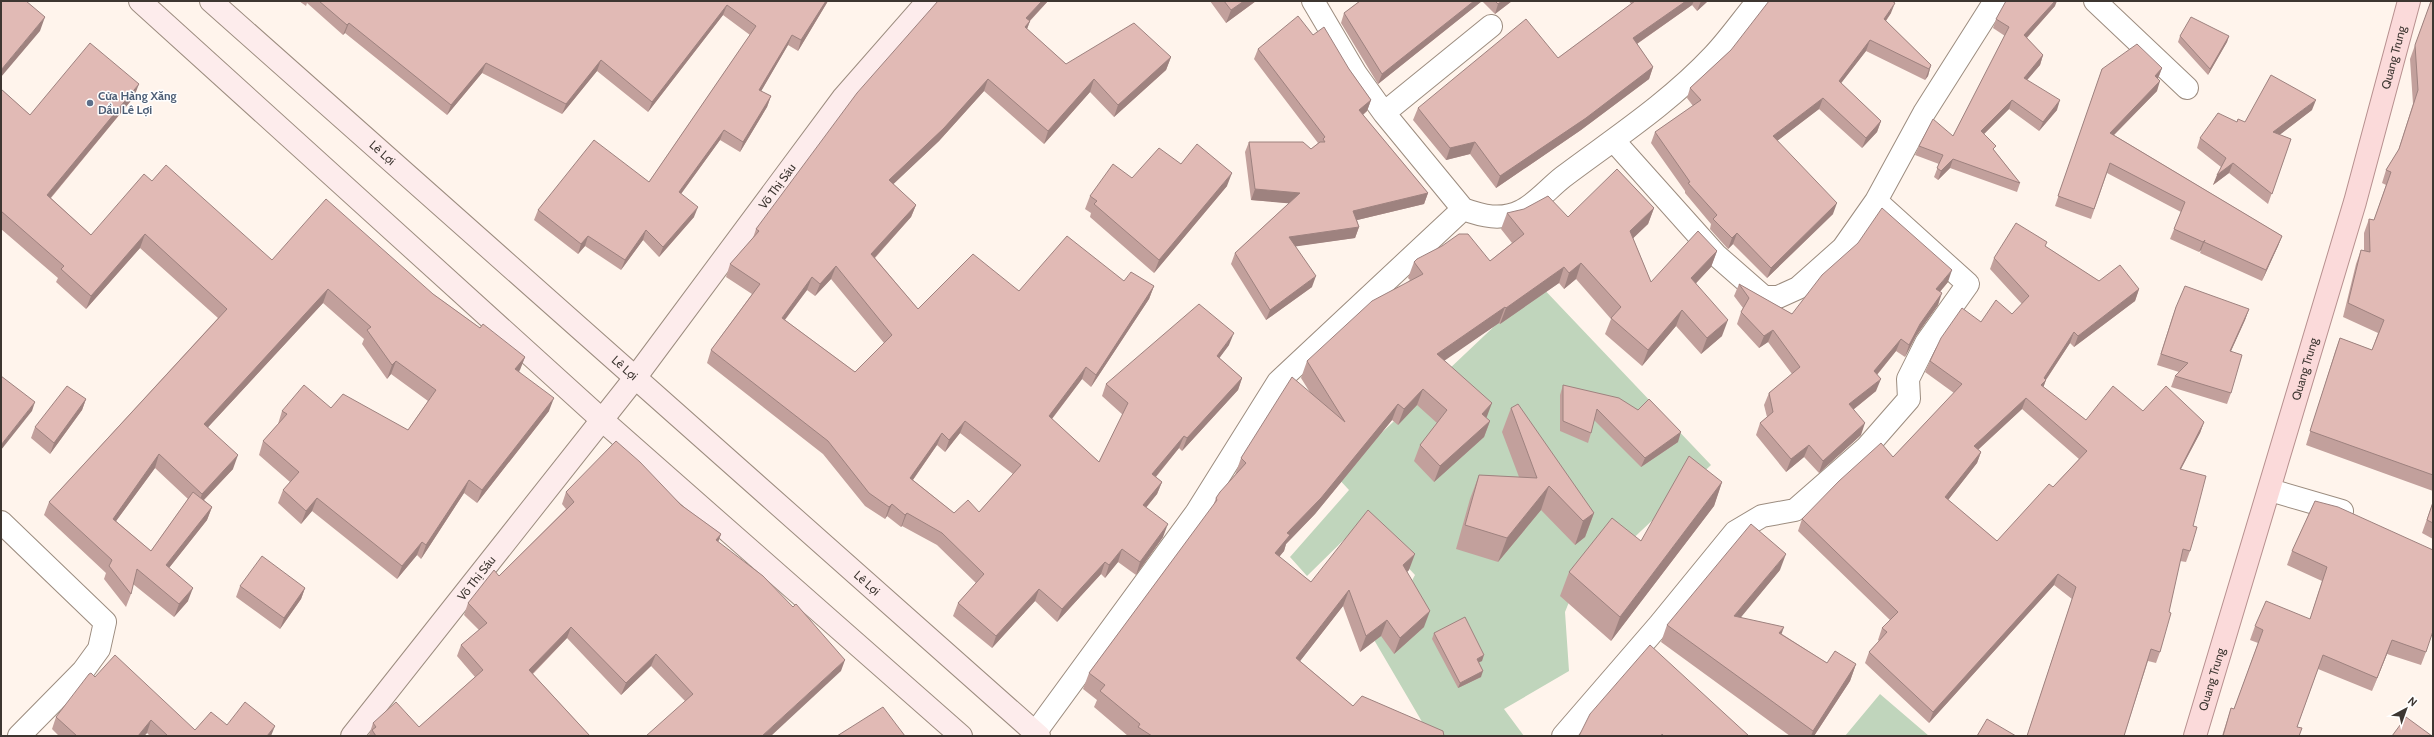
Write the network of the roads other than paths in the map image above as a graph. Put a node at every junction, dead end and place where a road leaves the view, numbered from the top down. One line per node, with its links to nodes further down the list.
1 (140, 1): 16 (main road)
2 (928, 1): 15 (main road, Võ Thị Sáu)
3 (1313, 1): 11 (street)
4 (1995, 1): 13 (street)
5 (2095, 1): 10 (street)
6 (2409, 1): 17 (main road, Quang Trung)
7 (221, 4): 15 (main road, Lê Lợi)
8 (1748, 5): 12 (street)
9 (1491, 26): 11 (street)
10 (2188, 88)
11 (1384, 112): 14 (street)
12 (1614, 141): 13 (street); 14 (street)
13 (1876, 201): 24 (street)
14 (1463, 208): 20 (street)
15 (635, 378): 16 (main road, Võ Thị Sáu); 20 (main road, Lê Lợi)
16 (601, 419): 22 (main road, Võ Thị Sáu); 23 (main road)
17 (2270, 490): 18 (street); 25 (main road, Quang Trung)
18 (2358, 518)
19 (1, 522): 21 (street)
20 (1037, 735)
21 (19, 736)
22 (352, 736)
23 (961, 736)
24 (1563, 736)
25 (2195, 736)

